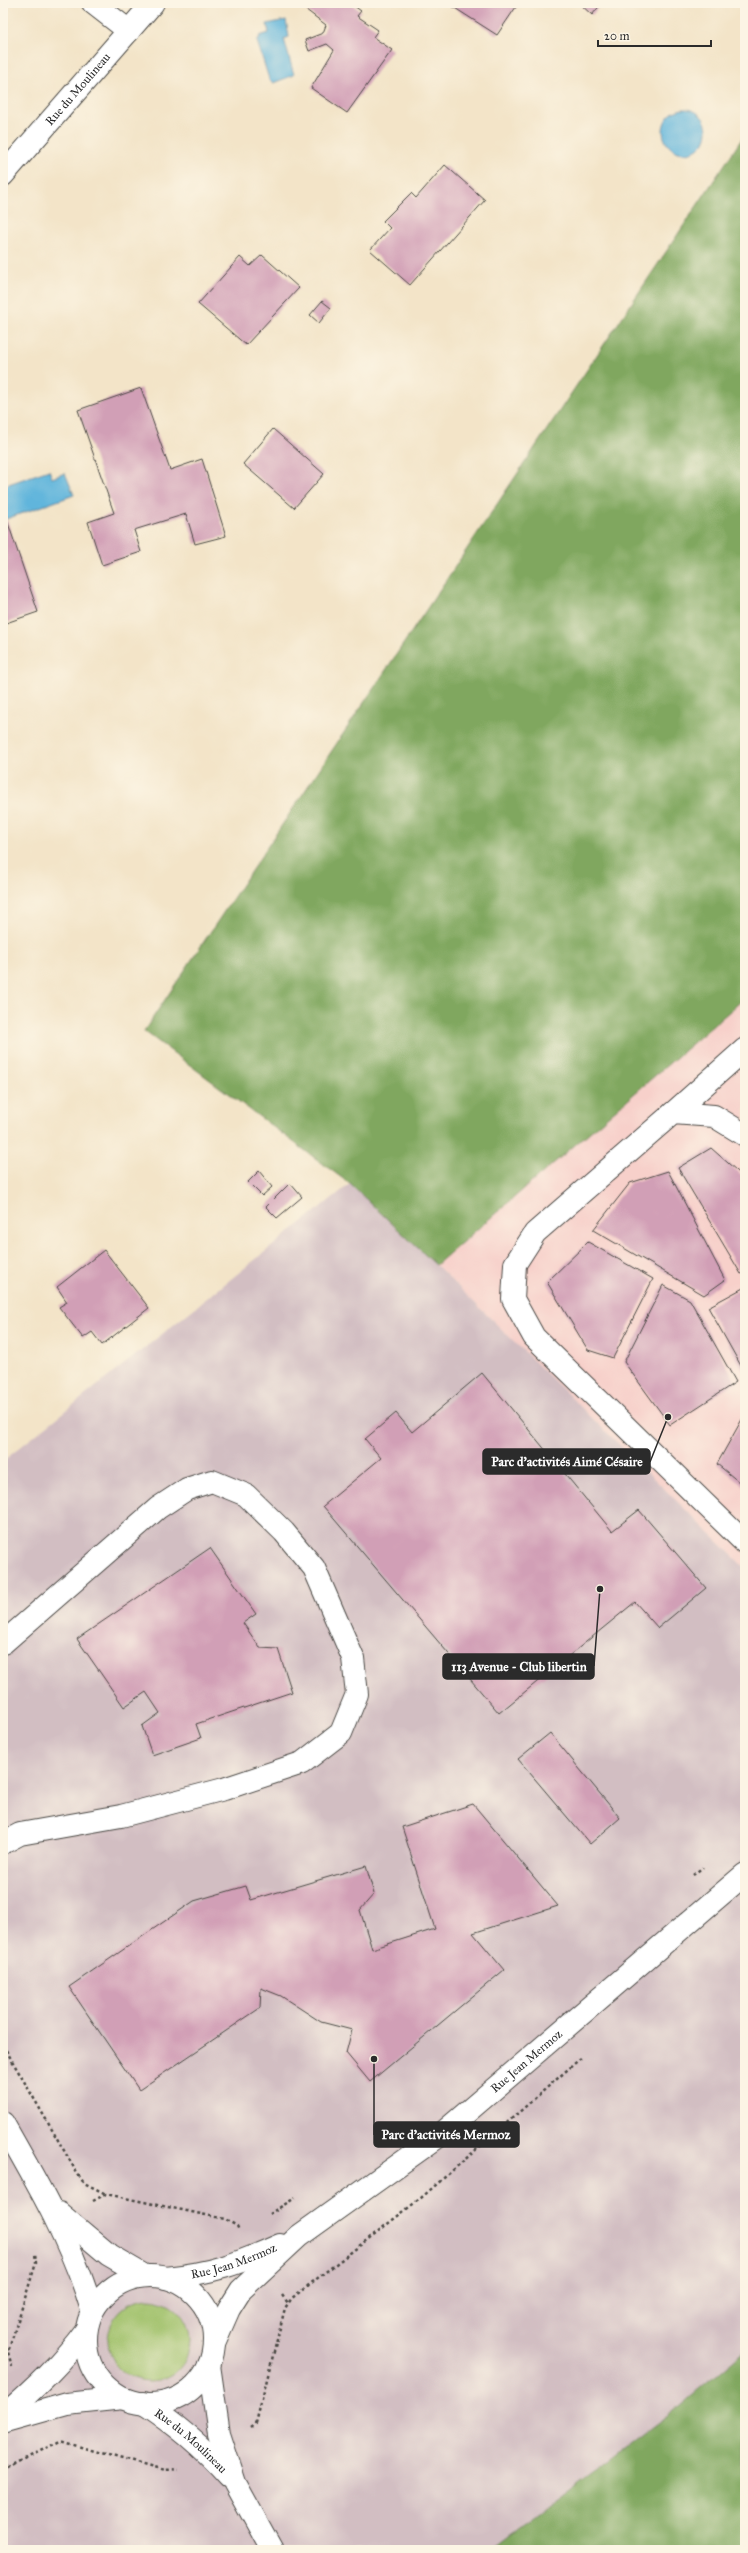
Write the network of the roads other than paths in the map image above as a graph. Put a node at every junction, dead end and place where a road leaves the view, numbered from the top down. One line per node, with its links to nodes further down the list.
1 (93, 3): 3 (street)
2 (154, 3): 3 (street, Rue du Moulineau)
3 (129, 31): 4 (street, Rue du Moulineau)
4 (3, 175)
5 (745, 1049): 6 (street)
6 (673, 1113): 7 (street); 8 (street)
7 (745, 1134)
8 (745, 1543)
9 (3, 1643): 10 (street)
10 (3, 1843)
11 (745, 1874): 14 (street, Rue Jean Mermoz)
12 (3, 2123): 13 (street)
13 (50, 2204): 15 (street); 17 (street)
14 (299, 2236): 16 (street, Rue Jean Mermoz); 18 (street, Rue Jean Mermoz)
15 (145, 2276): 16 (street); 17 (street)
16 (166, 2278): 18 (street)
17 (89, 2320): 20 (street); 21 (street)
18 (214, 2343): 19 (street)
19 (209, 2365): 20 (street); 23 (street, Rue du Moulineau)
20 (133, 2400): 22 (street); 23 (street, Rue du Moulineau)
21 (3, 2416)
22 (3, 2422)
23 (217, 2451): 24 (street, Rue du Moulineau)
24 (272, 2550)

